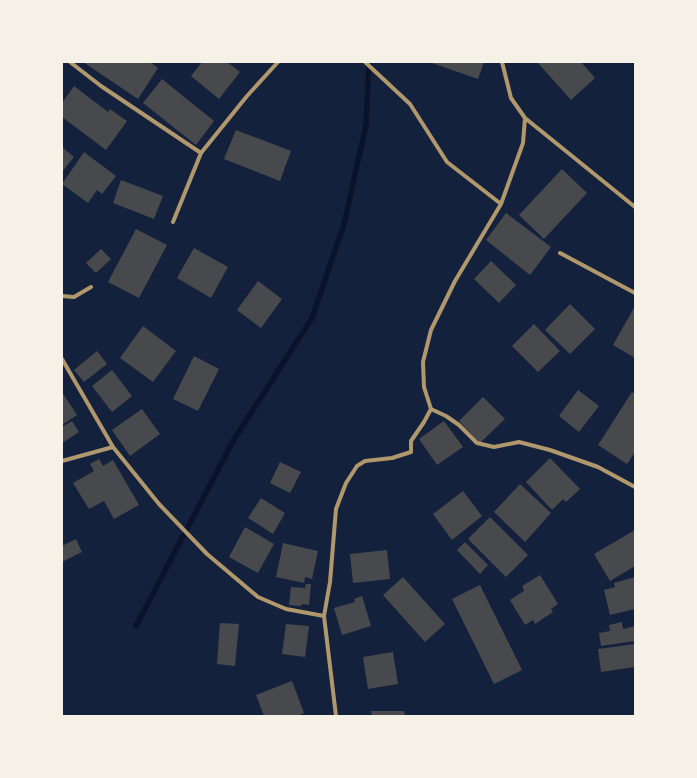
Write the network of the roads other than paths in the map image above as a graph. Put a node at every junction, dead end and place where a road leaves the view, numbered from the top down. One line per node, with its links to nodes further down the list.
1 (70, 62): 6 (street)
2 (278, 62): 6 (street)
3 (365, 62): 7 (street)
4 (502, 62): 5 (street)
5 (525, 118): 7 (street); 8 (street)
6 (201, 153): 9 (street)
7 (500, 204): 15 (street)
8 (635, 207)
9 (173, 222)
10 (560, 253): 12 (street)
11 (91, 287): 13 (street)
12 (635, 293)
13 (62, 296)
14 (62, 359): 16 (street)
15 (431, 408): 18 (street); 19 (street)
16 (113, 447): 17 (street); 19 (street)
17 (62, 461)
18 (635, 487)
19 (324, 616): 20 (street)
20 (336, 716)

